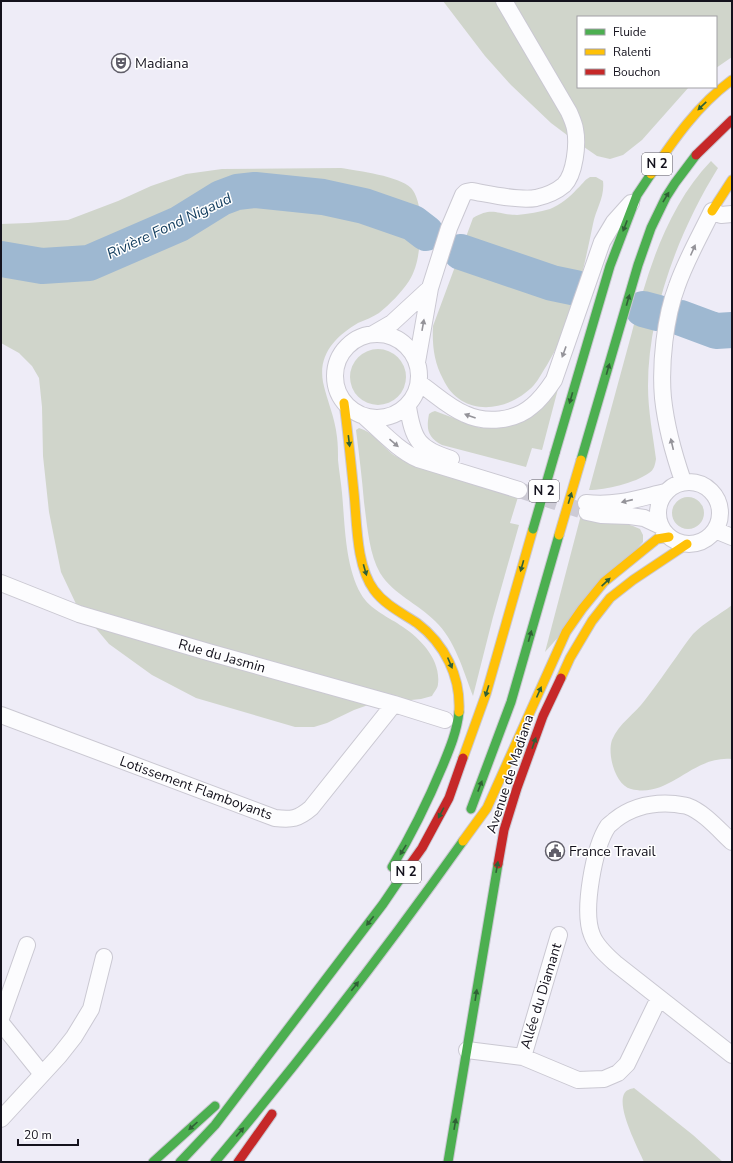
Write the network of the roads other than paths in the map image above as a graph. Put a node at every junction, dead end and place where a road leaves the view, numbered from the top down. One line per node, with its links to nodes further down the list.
1 (504, 1): 8 (street)
2 (732, 80): 5 (main road, N 2, one-way to 5)
3 (732, 120): 25 (main road, N 2, one-way to 3, bridge)
4 (732, 180): 6 (main road)
5 (637, 195): 11 (street, one-way to 11); 34 (main road, N 2, one-way to 34, bridge)
6 (712, 211): 7 (street); 15 (street, one-way to 6)
7 (732, 215)
8 (430, 288): 9 (street); 10 (street, one-way to 8)
9 (373, 334): 10 (street); 12 (street)
10 (417, 362): 11 (street)
11 (419, 383): 13 (street)
12 (344, 403): 14 (street); 28 (main road, one-way to 28)
13 (408, 407): 14 (street); 14 (street, one-way to 13)
14 (365, 417)
15 (683, 481): 16 (street); 17 (street)
16 (665, 492): 18 (street); 18 (street, one-way to 18)
17 (715, 530): 19 (street); 20 (street)
18 (665, 532): 20 (street); 29 (main road, one-way to 18)
19 (732, 537)
20 (688, 544): 39 (main road, Avenue de Madiana, one-way to 20)
21 (1, 584): 22 (street, Rue du Jasmin)
22 (394, 704): 23 (street, Lotissement Flamboyants); 24 (street, Rue du Jasmin)
23 (1, 714)
24 (445, 720)
25 (468, 814)
26 (461, 828): 29 (main road, N 2)
27 (732, 842): 35 (street)
28 (386, 878)
29 (424, 896): 36 (main road, N 2, one-way to 29)
30 (358, 922): 34 (main road)
31 (559, 935): 41 (street, Allée du Diamant)
32 (27, 944): 37 (street)
33 (104, 957): 44 (street)
34 (322, 982): 42 (main road, N 2)
35 (659, 998): 40 (street); 41 (street, Allée du Diamant)
36 (339, 1007): 43 (main road); 49 (main road, N 2, one-way to 36)
37 (1, 1018)
38 (1, 1023): 44 (street)
39 (468, 1050): 41 (street, Allée du Diamant); 51 (main road, Avenue de Madiana, one-way to 39)
40 (732, 1055)
41 (523, 1057)
42 (263, 1062): 47 (main road, one-way to 47); 48 (main road, N 2)
43 (299, 1073)
44 (42, 1074): 46 (street)
45 (278, 1107): 50 (main road)
46 (1, 1119)
47 (153, 1162)
48 (180, 1162)
49 (215, 1162)
50 (238, 1162)
51 (448, 1162)

